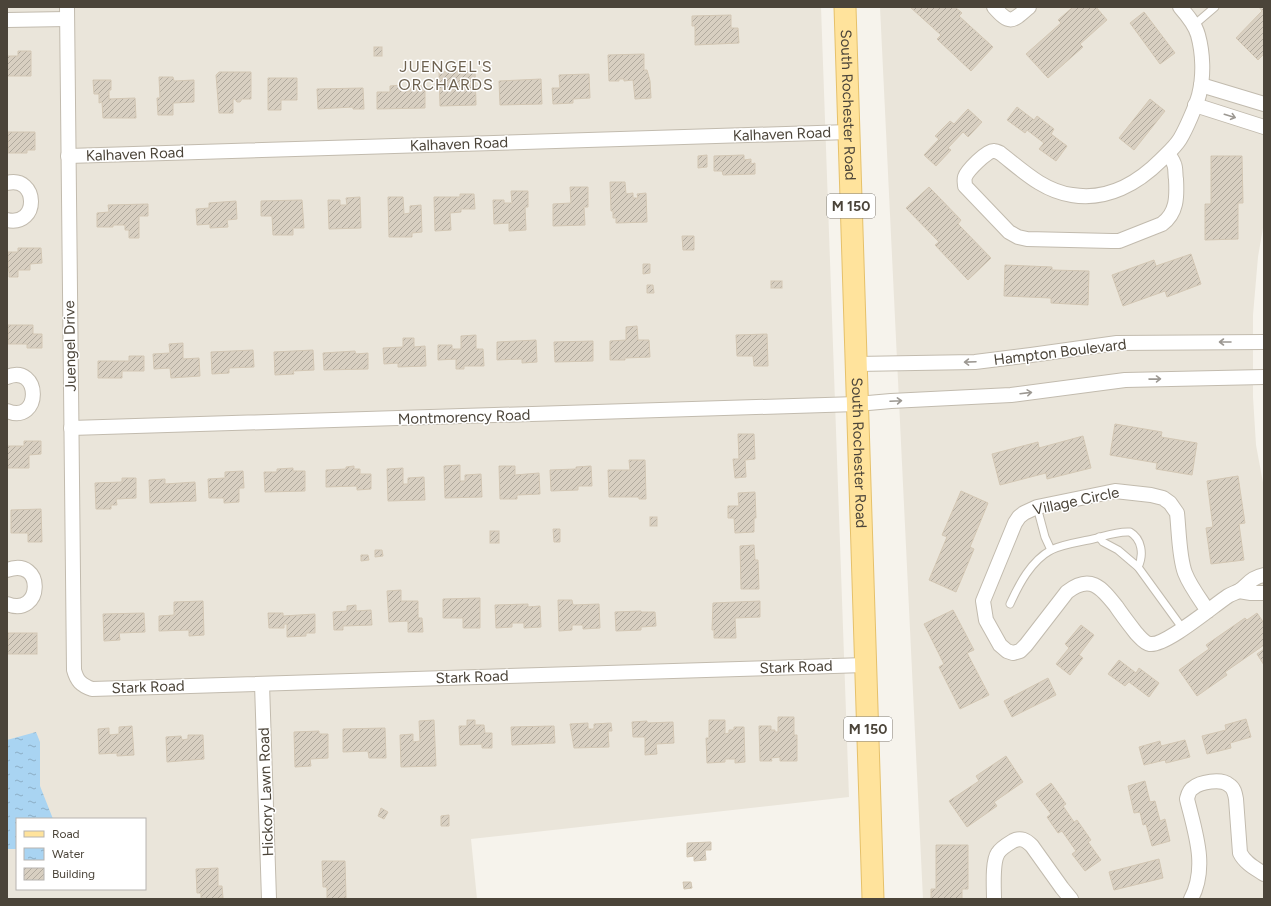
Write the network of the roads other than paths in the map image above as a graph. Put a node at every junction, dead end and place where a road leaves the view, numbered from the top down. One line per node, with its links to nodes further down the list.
1 (845, 7): 13 (main road, South Rochester Road / M 150)
2 (994, 7): 3 (street)
3 (1029, 7)
4 (1180, 7): 8 (street)
5 (1215, 7): 8 (lane)
6 (67, 13): 7 (street); 15 (street, Juengel Drive)
7 (7, 20)
8 (1194, 25): 9 (street)
9 (1201, 85): 10 (street); 11 (street)
10 (1264, 104)
11 (1195, 105): 12 (street, one-way to 12); 14 (street)
12 (1264, 127)
13 (849, 132): 15 (street, Kalhaven Road); 19 (main road, South Rochester Road / M 150)
14 (1168, 153): 14 (street)
15 (68, 156): 24 (street, Juengel Drive)
16 (7, 183): 17 (street)
17 (7, 220)
18 (1264, 342): 19 (street, Hampton Boulevard, one-way to 19)
19 (856, 364): 22 (main road, South Rochester Road / M 150)
20 (7, 377): 23 (street)
21 (1264, 377): 22 (street, one-way to 21)
22 (857, 404): 24 (street, Montmorency Road); 37 (main road, South Rochester Road / M 150)
23 (7, 411)
24 (71, 428): 38 (street, Juengel Drive)
25 (1037, 507): 27 (lane); 35 (street, Village Circle); 36 (street, Village Circle)
26 (1099, 537): 27 (lane); 28 (lane); 28 (lane)
27 (1051, 550): 34 (lane)
28 (1138, 567): 36 (lane)
29 (7, 570): 33 (street)
30 (1264, 574): 31 (street, Village Circle)
31 (1239, 590): 32 (street); 35 (street, Village Circle)
32 (1264, 593)
33 (7, 604)
34 (1010, 604)
35 (1208, 611): 36 (street, Village Circle)
36 (1183, 628)
37 (865, 665): 39 (street, Stark Road); 42 (main road, South Rochester Road / M 150)
38 (80, 683): 39 (street, Stark Road)
39 (262, 684): 41 (street, Hickory Lawn Road)
40 (1264, 874): 45 (street)
41 (269, 899)
42 (873, 899)
43 (994, 899): 44 (street)
44 (1071, 899)
45 (1191, 899)

